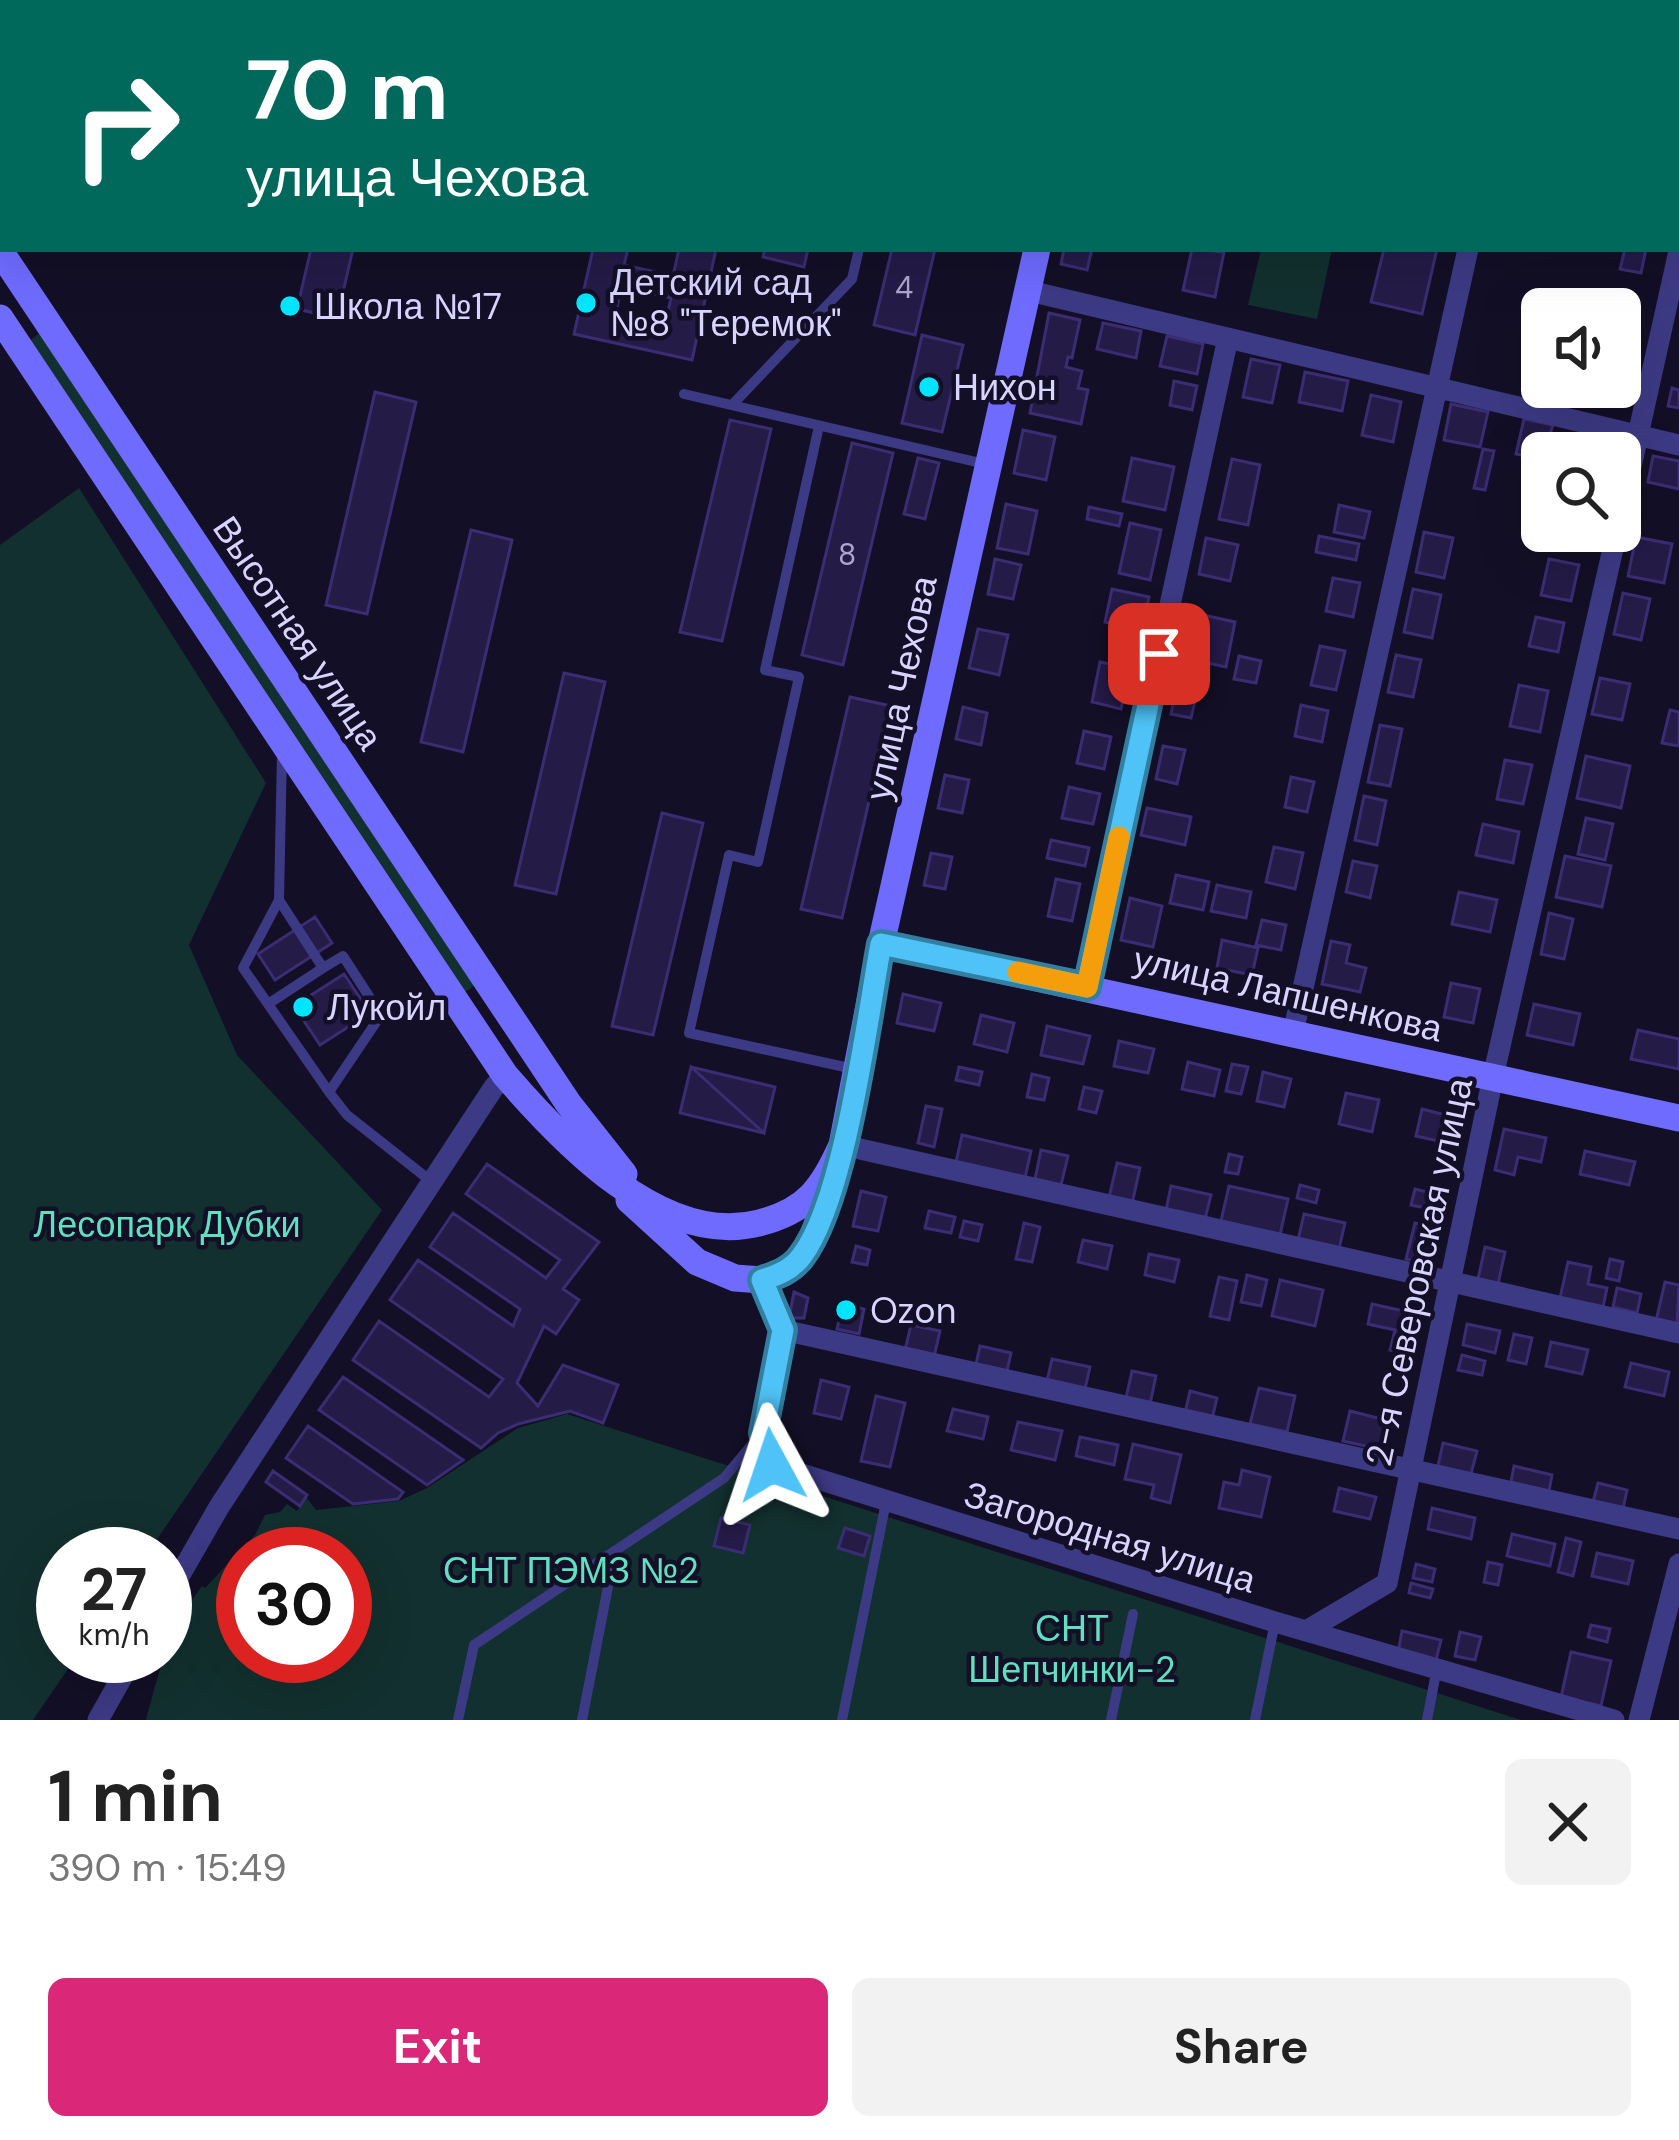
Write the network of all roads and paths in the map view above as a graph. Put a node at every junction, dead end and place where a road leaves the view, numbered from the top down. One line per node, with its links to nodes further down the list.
1 (1, 252): 26 (street, Высотная улица)
2 (858, 252): 11 (lane)
3 (1035, 252): 6 (street, улица Чехова)
4 (1467, 252): 9 (street)
5 (1679, 252): 14 (street)
6 (1025, 290): 8 (street); 17 (street, улица Чехова)
7 (0, 318): 19 (street, Высотная улица)
8 (1228, 338): 9 (street); 23 (street)
9 (1437, 388): 13 (street); 25 (street)
10 (684, 394): 11 (lane)
11 (731, 405): 12 (lane)
12 (819, 426): 17 (lane); 27 (lane)
13 (1621, 432)
14 (1639, 432)
15 (1641, 437): 16 (street)
16 (1679, 445)
17 (987, 465): 21 (street, улица Чехова)
18 (1612, 552): 29 (street, 2-я Северовская улица)
19 (281, 740): 20 (lane); 28 (street, Высотная улица)
20 (279, 900): 22 (lane); 24 (lane)
21 (881, 944): 23 (street, улица Лапшенкова); 27 (street, улица Чехова)
22 (323, 968): 24 (lane); 30 (lane)
23 (1087, 987): 25 (street, улица Лапшенкова)
24 (268, 1004): 30 (lane)
25 (1293, 1033): 29 (street, улица Лапшенкова)
26 (536, 1054): 28 (street); 37 (street, Высотная улица)
27 (858, 1070): 34 (street, улица Чехова)
28 (506, 1075): 31 (street); 32 (street, Высотная улица)
29 (1492, 1077): 33 (street, улица Лапшенкова); 39 (street, 2-я Северовская улица)
30 (329, 1092): 36 (lane)
31 (479, 1111): 32 (street); 36 (street)
32 (536, 1111): 35 (street, Высотная улица)
33 (1679, 1118)
34 (842, 1144): 37 (street, улица Чехова); 38 (street, улица Чехова); 39 (street)
35 (603, 1173): 37 (street, Высотная улица); 38 (street)
36 (432, 1182): 47 (street)
37 (646, 1200)
38 (762, 1280): 40 (street)
39 (1450, 1283): 41 (street); 43 (street, 2-я Северовская улица)
40 (783, 1330): 42 (street); 43 (street)
41 (1679, 1333)
42 (763, 1433): 44 (street, Загородная улица); 46 (lane)
43 (1412, 1470): 45 (street); 51 (street, 2-я Северовская улица)
44 (886, 1502): 50 (street, Загородная улица); 57 (lane)
45 (1679, 1529)
46 (615, 1551): 55 (lane); 56 (lane)
47 (192, 1554)
48 (1679, 1564): 62 (street)
49 (1133, 1613): 58 (lane)
50 (1275, 1622): 51 (street, Загородная улица); 59 (lane)
51 (1306, 1631): 52 (street, Загородная улица)
52 (1437, 1668): 60 (lane); 61 (street, Загородная улица)
53 (119, 1683): 54 (street)
54 (98, 1720)
55 (458, 1720)
56 (582, 1720)
57 (842, 1720)
58 (1111, 1720)
59 (1255, 1720)
60 (1427, 1720)
61 (1614, 1720)
62 (1639, 1720)

